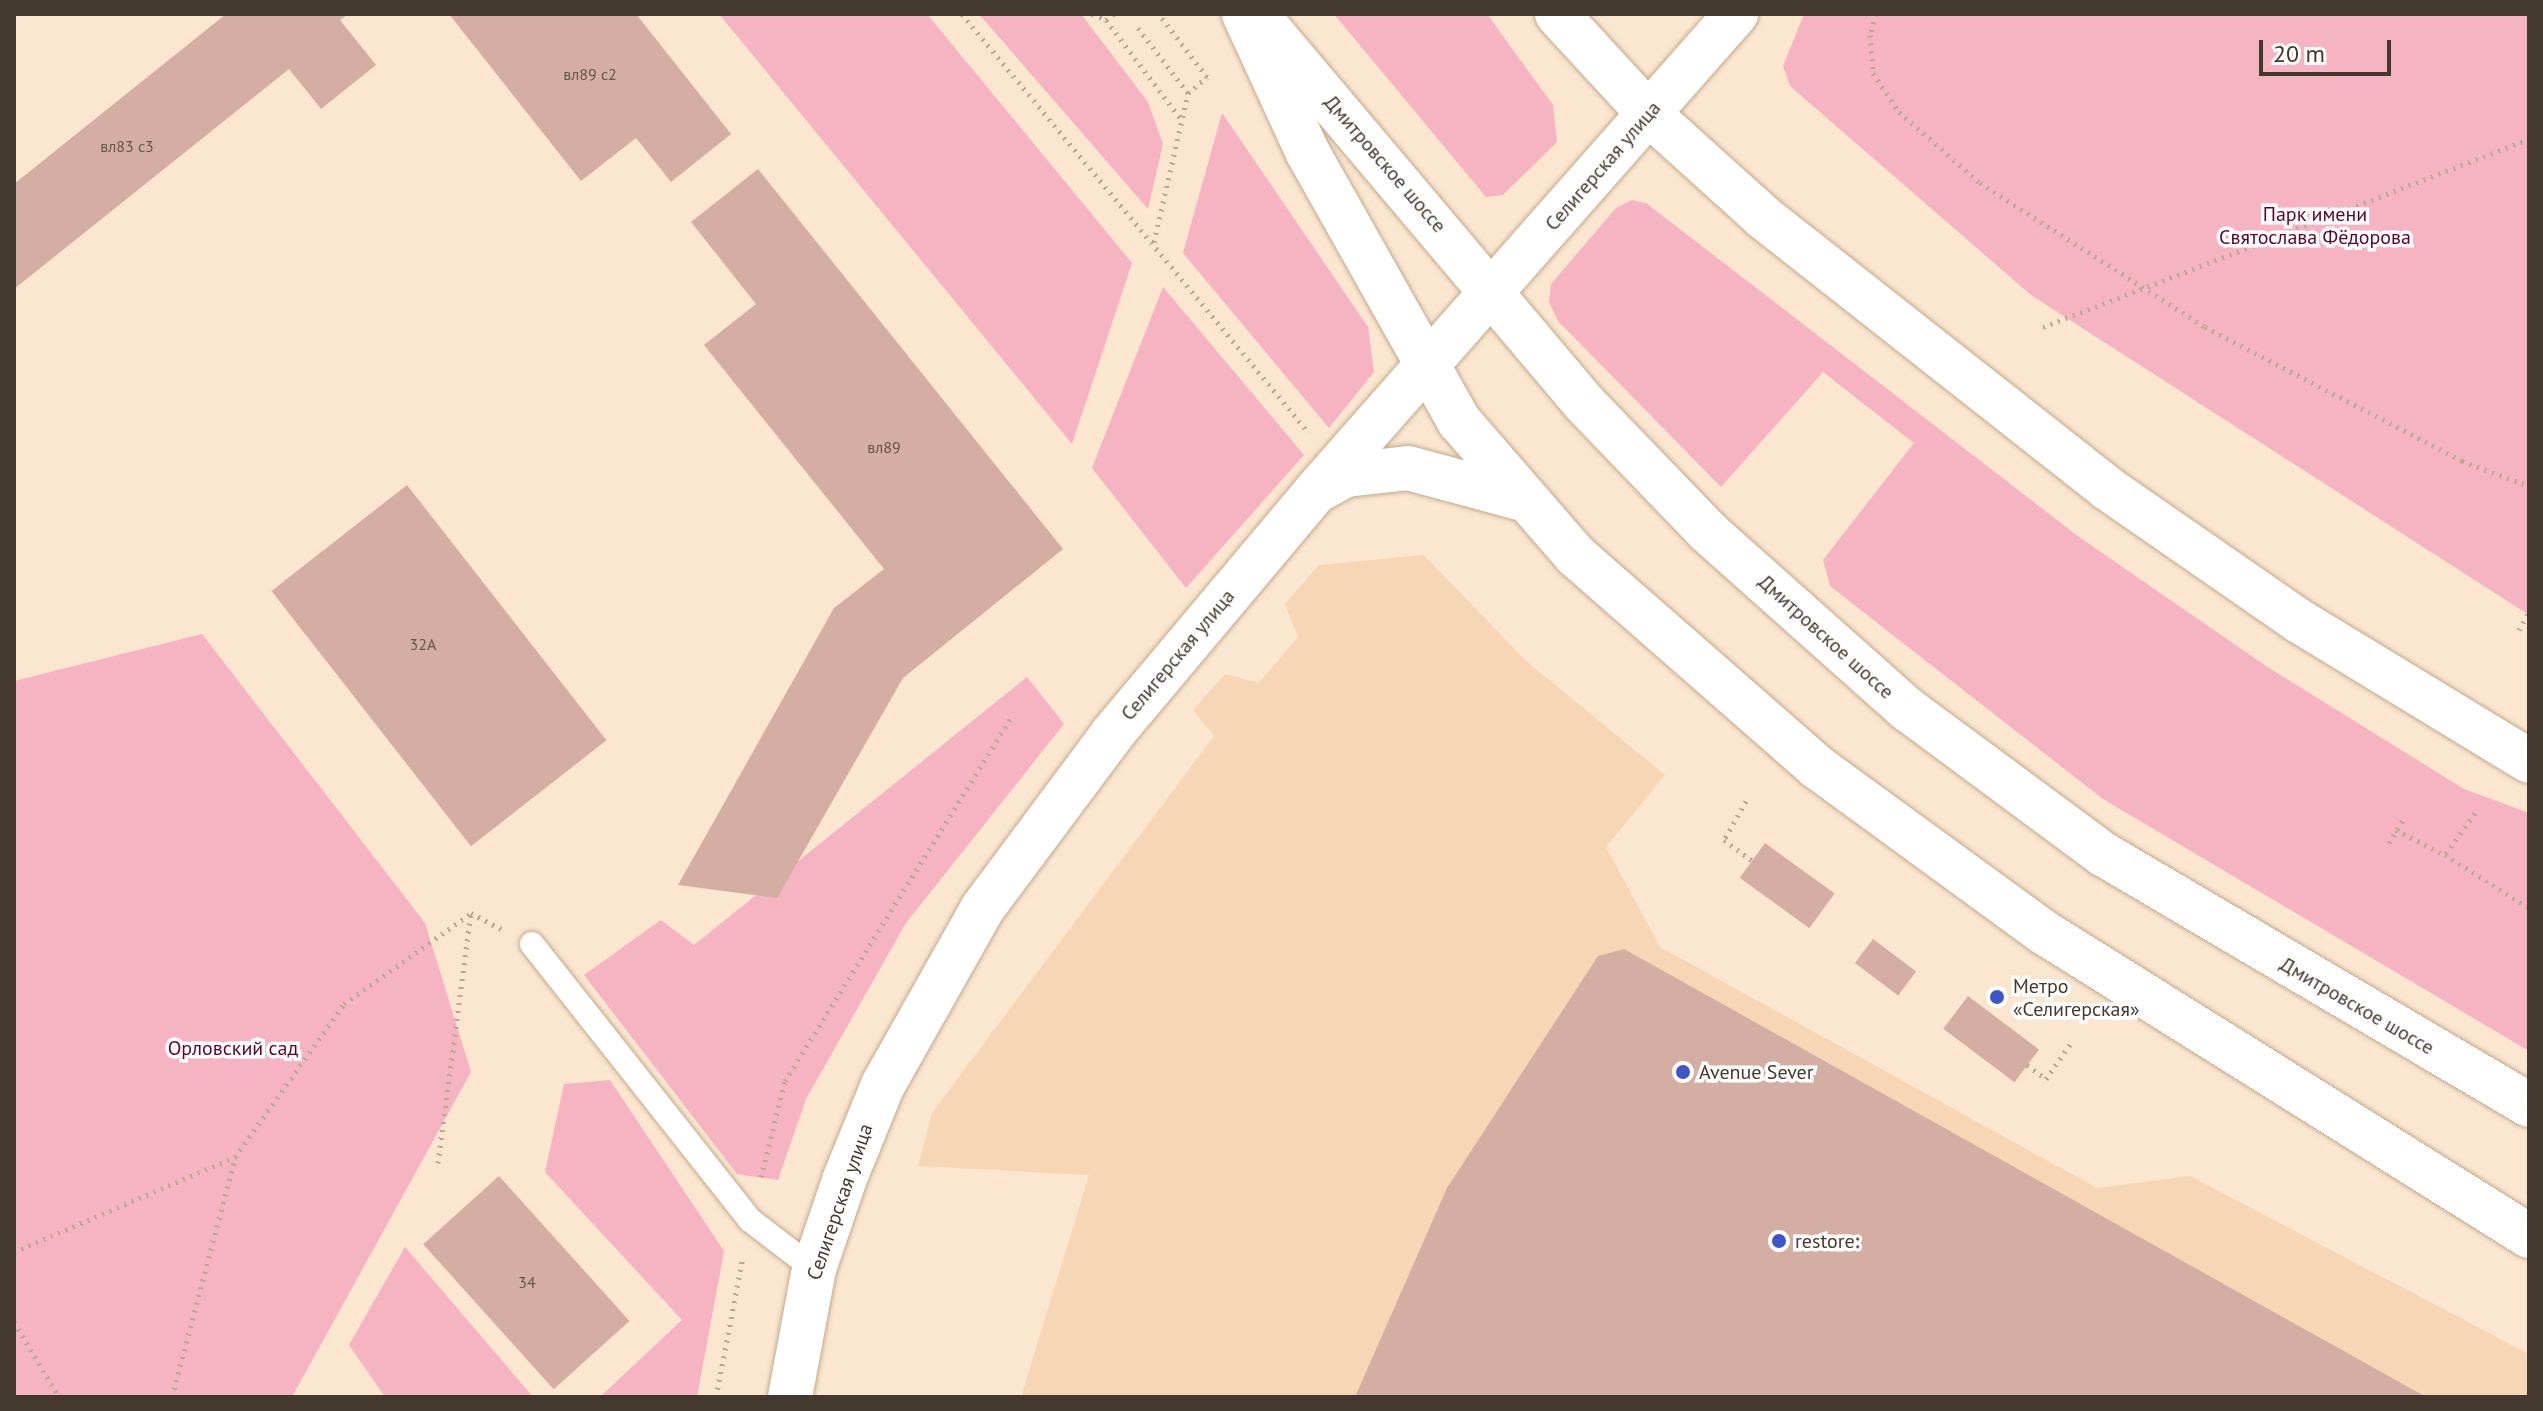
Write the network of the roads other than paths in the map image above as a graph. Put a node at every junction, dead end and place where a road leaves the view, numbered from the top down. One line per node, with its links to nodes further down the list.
1 (1244, 14): 7 (street)
2 (1256, 14): 6 (street, Дмитровское шоссе)
3 (1557, 14): 5 (street)
4 (1736, 14): 5 (street, Селигерская улица)
5 (1648, 113): 6 (street, Селигерская улица); 10 (street)
6 (1494, 293): 7 (street, Селигерская улица); 12 (street, Дмитровское шоссе)
7 (1427, 367): 8 (street, Селигерская улица); 9 (street)
8 (1315, 492): 9 (street); 14 (street, Селигерская улица)
9 (1522, 499): 13 (street)
10 (2529, 761)
11 (532, 944): 14 (lane)
12 (2529, 1105)
13 (2529, 1236)
14 (814, 1269): 15 (street, Селигерская улица)
15 (790, 1397)

